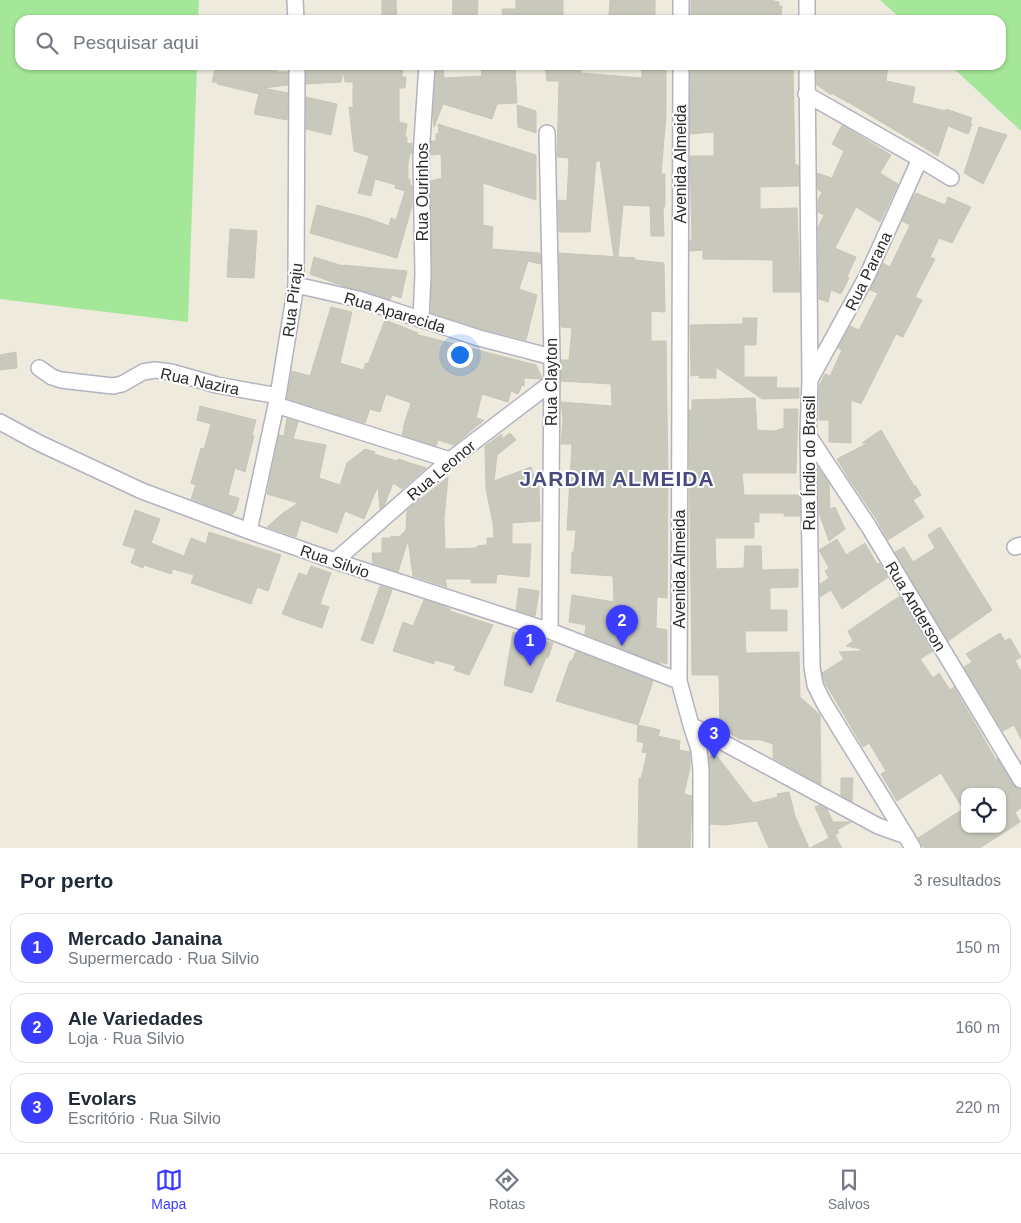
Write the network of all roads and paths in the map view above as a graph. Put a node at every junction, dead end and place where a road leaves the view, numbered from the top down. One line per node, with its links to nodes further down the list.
1 (295, 0): 4 (street)
2 (681, 0): 5 (street)
3 (807, 0): 6 (street)
4 (296, 15)
5 (681, 15)
6 (807, 15)
7 (297, 70): 15 (street, Rua Piraju)
8 (427, 70): 16 (street, Rua Ourinhos)
9 (681, 70): 28 (street, Avenida Almeida)
10 (806, 70): 11 (street, Rua Índio do Brasil)
11 (806, 94): 13 (street); 19 (street, Rua Índio do Brasil)
12 (547, 133): 17 (street, Rua Clayton)
13 (920, 159): 14 (street); 19 (street, Rua Parana)
14 (951, 178)
15 (296, 285): 16 (street, Rua Aparecida); 21 (street, Rua Piraju)
16 (421, 319): 17 (street, Rua Aparecida)
17 (552, 357): 20 (street, Rua Clayton)
18 (39, 368): 21 (street, Rua Nazira)
19 (810, 380): 23 (street, Rua Índio do Brasil)
20 (551, 383): 24 (street, Rua Leonor); 27 (street, Rua Clayton)
21 (277, 401): 24 (street, Rua Nazira); 25 (street, Rua Piraju)
22 (0, 422): 25 (street, Rua Silvio)
23 (808, 435): 30 (street, Rua Anderson); 31 (street, Rua Índio do Brasil)
24 (450, 460): 26 (street, Rua Leonor)
25 (249, 531): 26 (street, Rua Silvio)
26 (335, 561): 27 (street, Rua Silvio)
27 (550, 631): 28 (street, Rua Silvio)
28 (678, 681): 29 (street, Avenida Almeida)
29 (692, 725): 31 (street); 32 (street)
30 (1021, 780)
31 (909, 842)
32 (701, 848)

